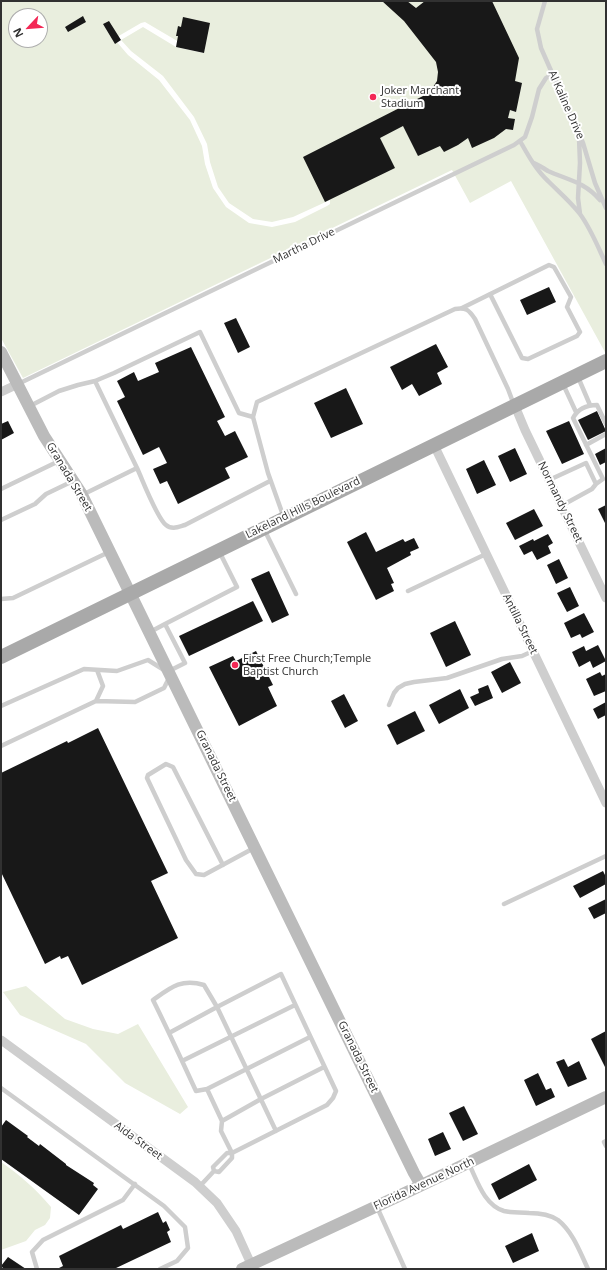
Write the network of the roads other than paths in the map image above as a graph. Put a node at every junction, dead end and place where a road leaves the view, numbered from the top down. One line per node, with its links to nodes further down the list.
1 (545, 1): 2 (lane, Al Kaline Drive)
2 (552, 74): 3 (lane, Al Kaline Drive); 4 (lane)
3 (579, 134): 6 (lane); 7 (lane, Al Kaline Drive)
4 (520, 141): 5 (lane); 17 (lane, Martha Drive)
5 (531, 161): 6 (lane); 8 (lane)
6 (579, 182): 7 (lane); 8 (lane)
7 (605, 206)
8 (580, 214): 9 (lane)
9 (606, 264)
10 (490, 294): 10 (lane); 11 (lane)
11 (462, 308): 20 (lane); 23 (lane)
12 (1, 352): 17 (street, Granada Street)
13 (606, 361): 14 (main road, Lakeland Hills Boulevard)
14 (577, 375): 16 (main road, Lakeland Hills Boulevard); 19 (lane)
15 (95, 381): 21 (lane); 23 (lane); 29 (lane)
16 (562, 383): 20 (main road, Lakeland Hills Boulevard); 22 (lane)
17 (18, 384): 18 (street); 21 (street, Granada Street)
18 (1, 392)
19 (590, 405): 22 (lane); 24 (lane)
20 (515, 406): 26 (main road, Lakeland Hills Boulevard); 31 (street, Normandy Street)
21 (30, 407): 28 (street, Granada Street)
22 (576, 412): 27 (lane)
23 (253, 417): 33 (lane)
24 (606, 424)
25 (606, 434): 27 (lane)
26 (434, 445): 38 (main road, Lakeland Hills Boulevard); 43 (street, Antilla Street)
27 (586, 445): 30 (lane)
28 (60, 460): 32 (street, Granada Street); 35 (lane)
29 (137, 468): 33 (lane); 36 (lane)
30 (604, 478): 34 (lane)
31 (549, 480): 34 (lane); 37 (street, Normandy Street)
32 (74, 481): 36 (street, Granada Street); 39 (lane)
33 (270, 481): 38 (lane)
34 (596, 484): 37 (lane)
35 (1, 489)
36 (82, 495): 42 (street, Granada Street)
37 (562, 506): 47 (street, Normandy Street)
38 (284, 518): 40 (main road, Lakeland Hills Boulevard)
39 (1, 520)
40 (263, 528): 41 (main road, Lakeland Hills Boulevard); 46 (lane)
41 (218, 550): 45 (main road, Lakeland Hills Boulevard); 49 (lane)
42 (110, 552): 45 (street, Granada Street); 48 (lane)
43 (486, 554): 44 (lane); 51 (street, Antilla Street)
44 (408, 591)
45 (131, 594): 50 (street, Granada Street); 52 (main road, Lakeland Hills Boulevard)
46 (296, 594)
47 (606, 598)
48 (1, 599)
49 (166, 624): 50 (lane); 54 (lane)
50 (150, 632): 54 (street, Granada Street)
51 (533, 652): 56 (lane); 59 (street, Antilla Street)
52 (1, 657)
53 (97, 670): 54 (lane); 55 (lane); 57 (lane)
54 (170, 673): 55 (lane); 60 (street, Granada Street)
55 (96, 701): 58 (lane)
56 (389, 705)
57 (1, 706)
58 (1, 746)
59 (606, 803)
60 (256, 847): 62 (lane); 85 (street, Granada Street)
61 (606, 856): 63 (lane)
62 (223, 864): 62 (lane)
63 (504, 904)
64 (295, 1004): 65 (lane); 67 (lane); 68 (lane)
65 (217, 1007): 66 (lane); 66 (lane); 67 (lane)
66 (169, 1033): 70 (lane)
67 (231, 1036): 70 (lane); 72 (lane)
68 (310, 1037): 71 (lane); 72 (lane)
69 (1, 1040): 86 (street, Aida Street)
70 (182, 1061): 74 (lane)
71 (324, 1067): 76 (lane); 78 (lane)
72 (247, 1070): 74 (lane); 76 (lane)
73 (1, 1088): 84 (lane)
74 (207, 1089): 77 (lane)
75 (606, 1097): 82 (street, Florida Avenue North)
76 (261, 1099): 77 (lane); 78 (lane)
77 (222, 1121): 81 (lane)
78 (276, 1131): 81 (lane)
79 (606, 1141): 80 (lane)
80 (606, 1146)
81 (232, 1152): 83 (lane); 83 (lane)
82 (468, 1163): 85 (street, Florida Avenue North); 92 (lane)
83 (214, 1171): 86 (lane)
84 (135, 1184): 89 (lane); 90 (lane)
85 (421, 1185): 87 (street, Florida Avenue North)
86 (200, 1186): 88 (street, Aida Street)
87 (377, 1206): 88 (street, Florida Avenue North); 91 (lane)
88 (246, 1267)
89 (37, 1269)
90 (160, 1269)
91 (405, 1269)
92 (588, 1269)

